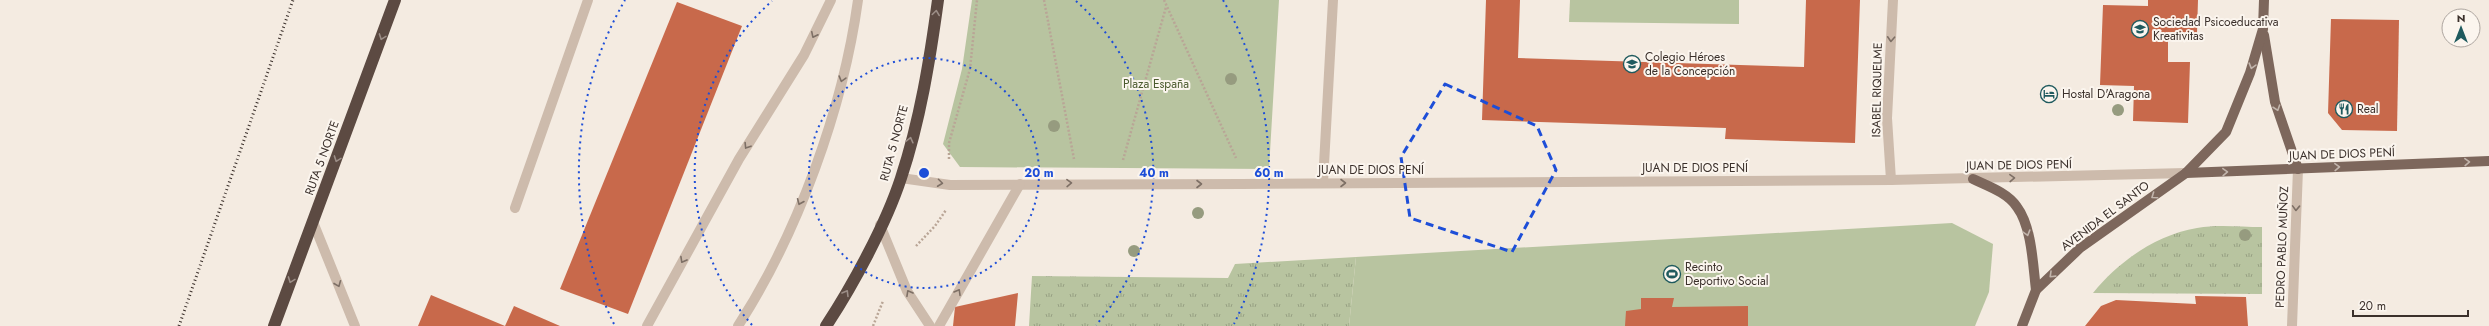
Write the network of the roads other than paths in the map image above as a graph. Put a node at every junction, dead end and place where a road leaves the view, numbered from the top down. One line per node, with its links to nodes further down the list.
1 (395, 0): 19 (highway, RUTA 5 NORTE, one-way to 19)
2 (588, 0): 18 (street)
3 (831, 0): 24 (street, one-way to 24)
4 (858, 0): 25 (street, one-way to 25)
5 (938, 0): 13 (highway, RUTA 5 NORTE, one-way to 5)
6 (1333, 0): 16 (street)
7 (1893, 0): 15 (street, ISABEL RIQUELME, one-way to 15)
8 (2264, 0): 9 (main road)
9 (2263, 28): 11 (main road, one-way to 11); 12 (main road, one-way to 12)
10 (2489, 161): 11 (main road, JUAN DE DIOS PENÍ, one-way to 10)
11 (2298, 169): 12 (main road, JUAN DE DIOS PENÍ, one-way to 11); 30 (street, PEDRO PABLO MUÑOZ, one-way to 30)
12 (2186, 173): 14 (street, JUAN DE DIOS PENÍ, one-way to 12); 21 (main road, AVENIDA EL SANTO, one-way to 21)
13 (901, 178): 17 (street, JUAN DE DIOS PENÍ, one-way to 17); 20 (highway, RUTA 5 NORTE)
14 (1973, 179): 15 (street, JUAN DE DIOS PENÍ); 21 (main road, one-way to 21)
15 (1891, 180): 16 (street, JUAN DE DIOS PENÍ, one-way to 15)
16 (1323, 183): 17 (street, JUAN DE DIOS PENÍ, one-way to 16)
17 (1020, 184): 28 (street, one-way to 17)
18 (515, 208)
19 (313, 222): 22 (highway, RUTA 5 NORTE, one-way to 22); 23 (street, one-way to 23)
20 (880, 225): 26 (highway, RUTA 5 NORTE, one-way to 20); 27 (street, one-way to 20)
21 (2036, 290): 29 (main road, AVENIDA EL SANTO)
22 (274, 326)
23 (355, 326)
24 (647, 326)
25 (738, 326)
26 (826, 326)
27 (930, 326)
28 (939, 326)
29 (2022, 326)
30 (2292, 326)

